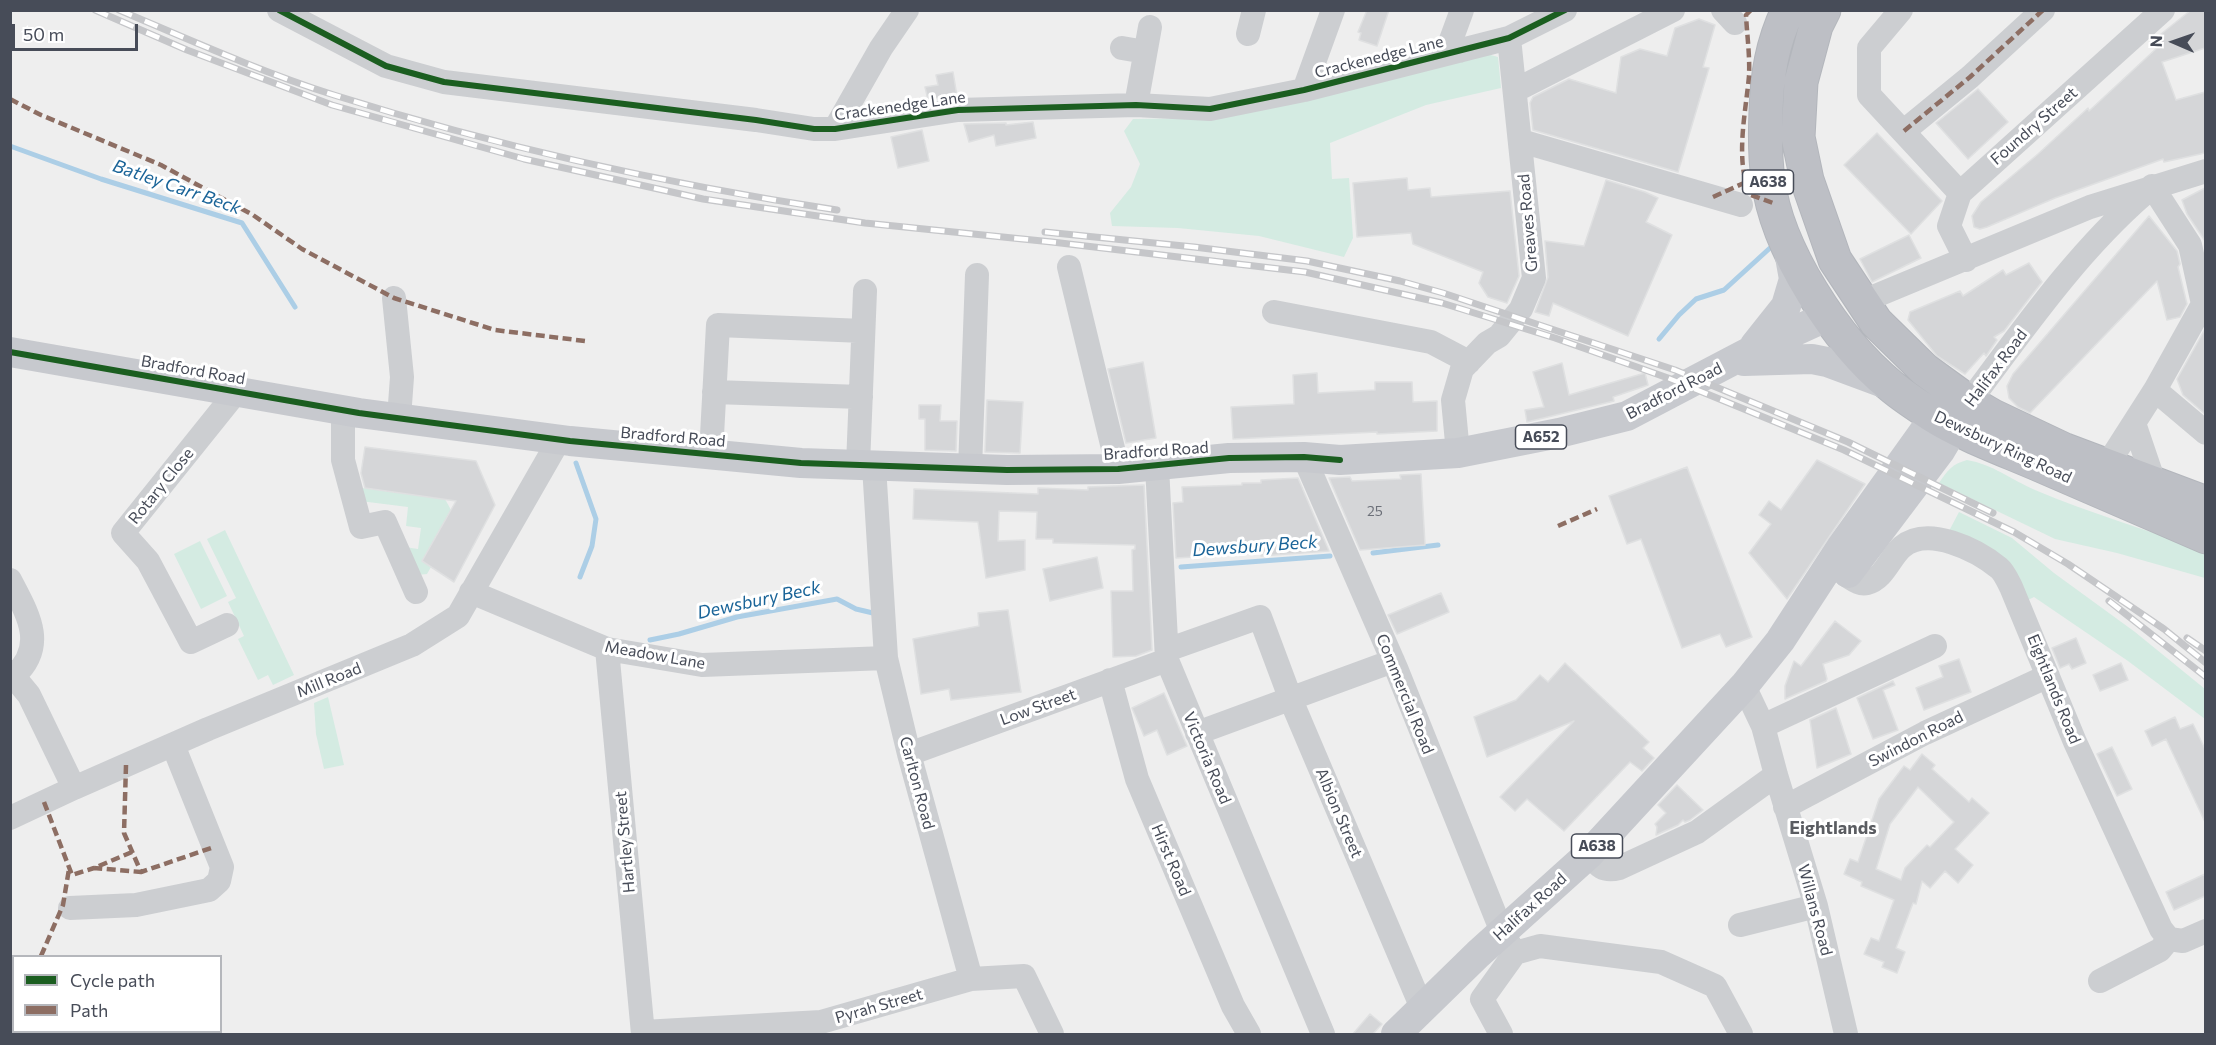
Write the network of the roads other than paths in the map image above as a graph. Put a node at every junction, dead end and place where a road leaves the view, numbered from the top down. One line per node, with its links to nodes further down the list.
1 (279, 10): 20 (street, Crackenedge Lane)
2 (907, 10): 20 (street)
3 (1254, 10): 14 (street)
4 (1333, 10): 17 (street)
5 (1462, 10): 16 (street)
6 (1565, 10): 15 (street, Crackenedge Lane)
7 (1673, 10): 18 (street)
8 (1788, 10): 27 (highway, Dewsbury Ring Road / A638)
9 (1901, 10): 21 (street)
10 (2043, 10): 21 (street)
11 (2163, 10): 25 (street, Foundry Street)
12 (1819, 12): 35 (highway, Dewsbury Ring Road / A638)
13 (1150, 27): 19 (street)
14 (1248, 34)
15 (1509, 38): 16 (street, Crackenedge Lane); 18 (street, Greaves Road)
16 (1459, 51): 17 (street, Crackenedge Lane)
17 (1304, 90): 19 (street, Crackenedge Lane)
18 (1516, 90): 22 (street, Greaves Road)
19 (1136, 105): 20 (street, Crackenedge Lane)
20 (834, 129)
21 (1904, 131): 25 (street)
22 (1521, 141): 26 (street); 39 (street, Greaves Road)
23 (2205, 171): 24 (street, Bradford Road)
24 (2152, 186): 28 (street, Bradford Road); 33 (street); 45 (street, Halifax Road)
25 (1960, 193): 28 (street, Foundry Street)
26 (1741, 205)
27 (1789, 251): 35 (highway, Dewsbury Ring Road / A638); 38 (main road, A638)
28 (1966, 260): 35 (street, Bradford Road)
29 (1069, 267): 57 (street)
30 (977, 275): 56 (street)
31 (865, 291): 36 (street, Carlton Road)
32 (394, 298): 47 (street)
33 (2204, 304): 41 (street)
34 (1274, 312): 39 (street)
35 (1842, 315): 38 (main road, Bradford Road / A652); 40 (highway, Dewsbury Ring Road / A638); 45 (highway, Dewsbury Ring Road / A638)
36 (863, 332): 43 (street); 44 (street, Carlton Road)
37 (10, 352): 42 (main road, Bradford Road / A652)
38 (1747, 358): 40 (main road); 51 (main road, Bradford Road / A652)
39 (1469, 362): 51 (street, Greaves Road)
40 (1890, 385): 45 (highway, Dewsbury Ring Road / A638)
41 (2155, 390): 48 (street); 49 (street)
42 (237, 391): 46 (main road, Bradford Road / A652); 67 (street, Rotary Close)
43 (714, 392): 44 (street); 52 (street)
44 (861, 397): 54 (street, Carlton Road)
45 (1953, 409): 58 (highway, Dewsbury Ring Road / A638); 62 (main road, Halifax Road / A638); 68 (main road, Halifax Road / A638)
46 (344, 410): 47 (main road, Bradford Road / A652); 64 (street)
47 (399, 418): 50 (main road, Bradford Road / A652)
48 (2134, 423): 58 (street); 59 (street)
49 (2205, 433)
50 (559, 440): 52 (main road, Bradford Road / A652); 65 (street, Mill Road)
51 (1458, 453): 53 (main road, Bradford Road / A652)
52 (711, 454): 54 (main road, Bradford Road / A652)
53 (1304, 457): 55 (main road, Bradford Road / A652); 73 (street, Commercial Road)
54 (866, 465): 56 (main road, Bradford Road / A652); 72 (street, Carlton Road)
55 (1156, 466): 57 (main road, Bradford Road / A652); 71 (street, Victoria Road)
56 (970, 469): 57 (main road, Bradford Road / A652)
57 (1118, 469)
58 (2101, 477): 59 (highway, Dewsbury Ring Road / A638); 61 (highway, Dewsbury Ring Road / A638)
59 (2154, 483): 60 (highway, Dewsbury Ring Road / A638)
60 (2205, 503)
61 (2205, 537)
62 (1852, 579): 68 (main road, Halifax Road / A638); 75 (street, Eightlands Road)
63 (10, 580): 74 (street)
64 (416, 592)
65 (471, 592): 70 (street, Meadow Lane); 81 (street, Mill Road)
66 (1260, 617): 71 (street, Low Street); 78 (street, Albion Street)
67 (227, 625)
68 (1780, 641): 77 (main road, Halifax Road / A638)
69 (1935, 646): 79 (street)
70 (607, 648): 72 (street, Meadow Lane); 97 (street, Hartley Street)
71 (1167, 655): 76 (street, Low Street); 80 (street, Victoria Road)
72 (886, 658): 82 (street, Carlton Road)
73 (1393, 661): 78 (street); 93 (street, Commercial Road)
74 (12, 674): 84 (street)
75 (2048, 676): 85 (street, Swindon Road); 92 (street, Eightlands Road)
76 (1110, 680): 82 (street, Low Street); 99 (street, Hirst Road)
77 (1744, 686): 79 (street, Willans Road); 87 (main road, Halifax Road / A638)
78 (1291, 700): 80 (street); 96 (street, Albion Street)
79 (1763, 726): 83 (street, Willans Road)
80 (1197, 734): 100 (street, Victoria Road)
81 (173, 745): 84 (street, Mill Road); 89 (street)
82 (909, 754): 94 (street, Carlton Road)
83 (1776, 775): 85 (street, Willans Road); 87 (street)
84 (74, 788): 86 (street, Mill Road)
85 (1785, 807): 88 (street, Willans Road)
86 (10, 818)
87 (1589, 854): 93 (main road, Halifax Road / A638)
88 (1816, 906): 90 (street); 104 (street, Willans Road)
89 (70, 908)
90 (1740, 925)
91 (2205, 931): 92 (street)
92 (2169, 939): 95 (street)
93 (1508, 943): 96 (main road, Halifax Road / A638); 102 (street); 103 (street)
94 (971, 979): 97 (street, Pyrah Street); 98 (street)
95 (2100, 981)
96 (1422, 1008): 101 (main road, Halifax Road / A638)
97 (643, 1033)
98 (1052, 1035)
99 (1249, 1035)
100 (1323, 1035)
101 (1396, 1035)
102 (1501, 1035)
103 (1741, 1035)
104 (1846, 1035)

